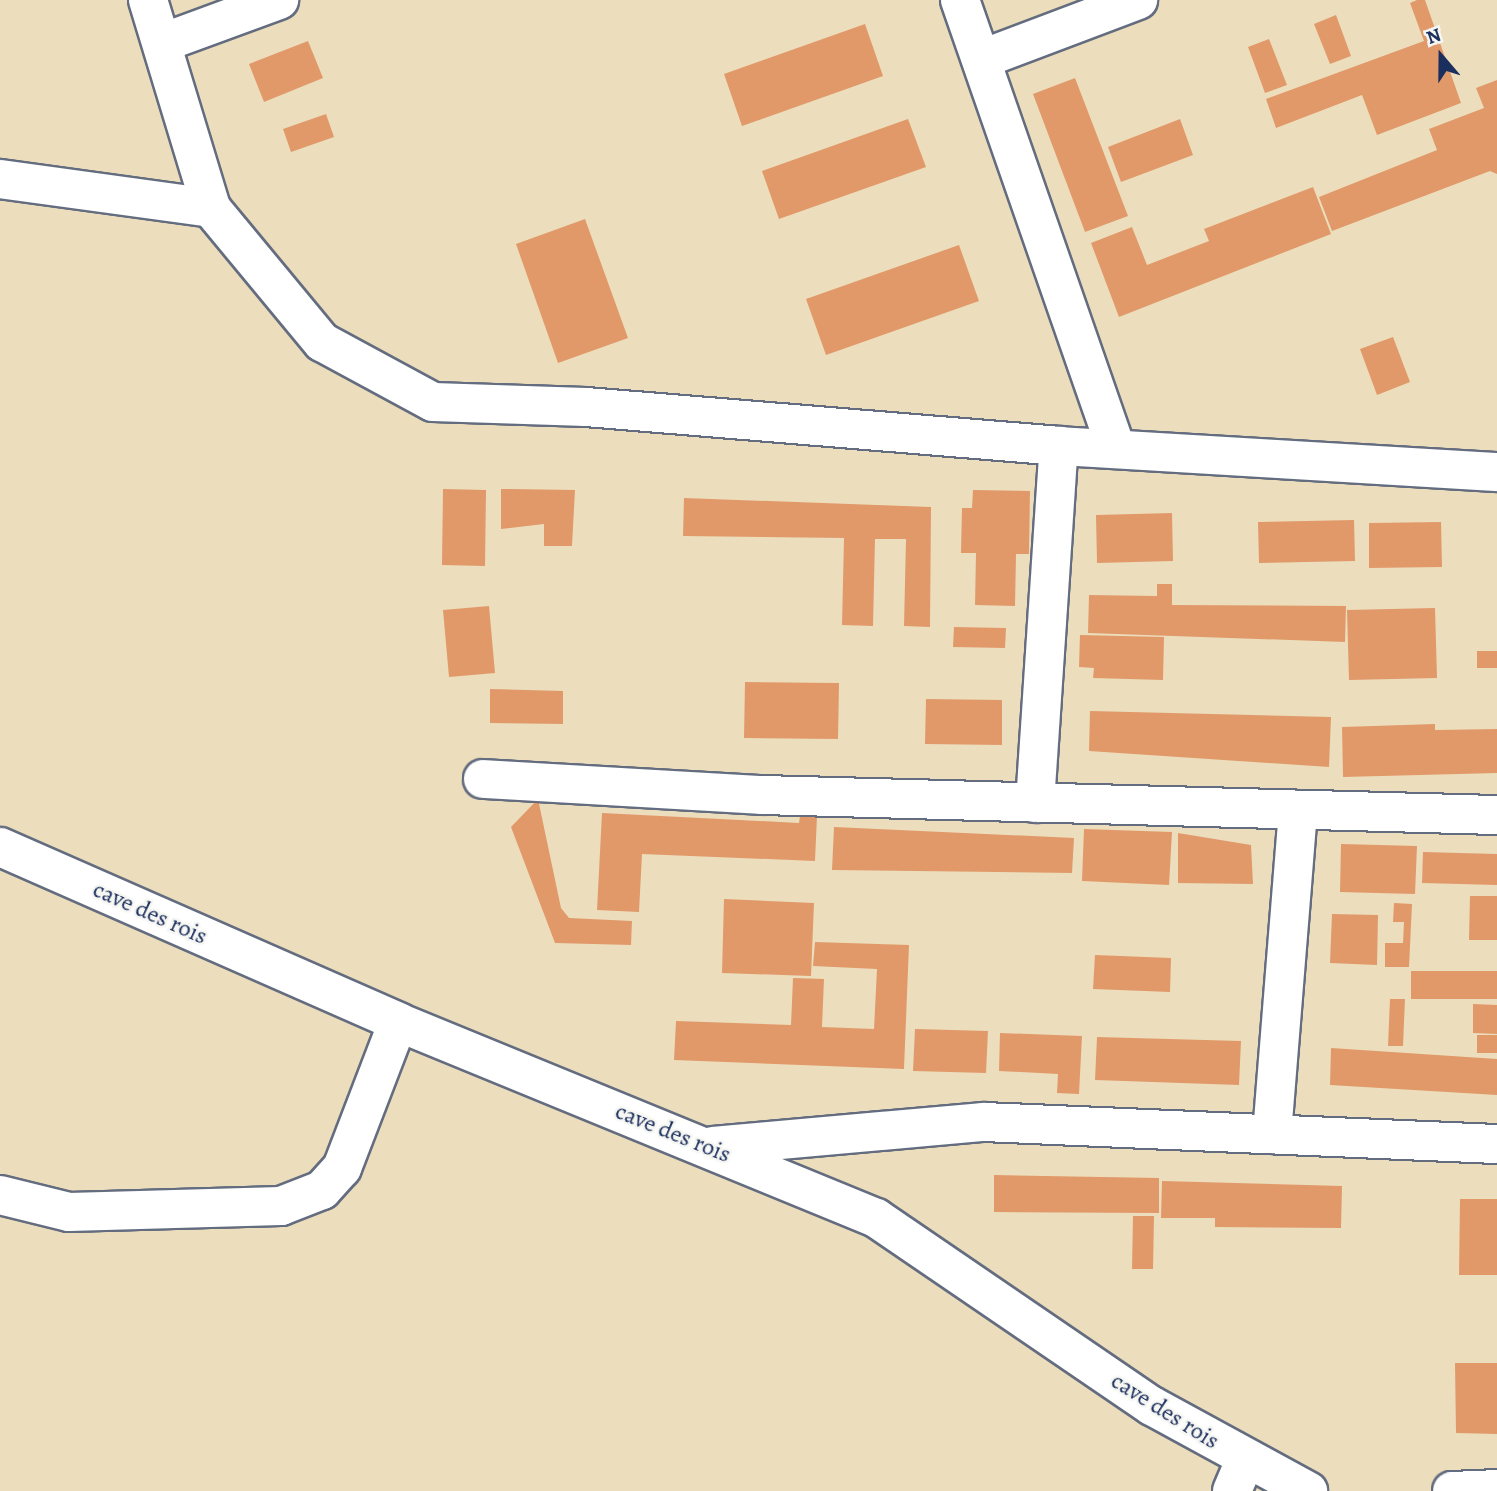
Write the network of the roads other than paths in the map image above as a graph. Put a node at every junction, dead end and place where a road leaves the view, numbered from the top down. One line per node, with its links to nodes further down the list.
1 (148, 0): 5 (street)
2 (279, 0): 5 (street)
3 (960, 0): 6 (street)
4 (1138, 0): 6 (street)
5 (162, 43): 8 (street)
6 (982, 59): 10 (street)
7 (0, 180): 8 (street)
8 (211, 208): 9 (street)
9 (1059, 446): 10 (street); 13 (street)
10 (1116, 448): 11 (street)
11 (1497, 472)
12 (483, 779): 13 (street)
13 (1035, 803): 14 (street)
14 (1298, 810): 15 (street); 18 (street)
15 (1497, 815)
16 (0, 847): 17 (street, cave des rois)
17 (398, 1022): 20 (street, cave des rois); 21 (street)
18 (1272, 1134): 19 (street); 20 (street)
19 (1497, 1144)
20 (707, 1147): 22 (street, cave des rois)
21 (0, 1195)
22 (1239, 1475): 24 (street, cave des rois)
23 (1497, 1489): 25 (street)
24 (1308, 1491)
25 (1452, 1491)

